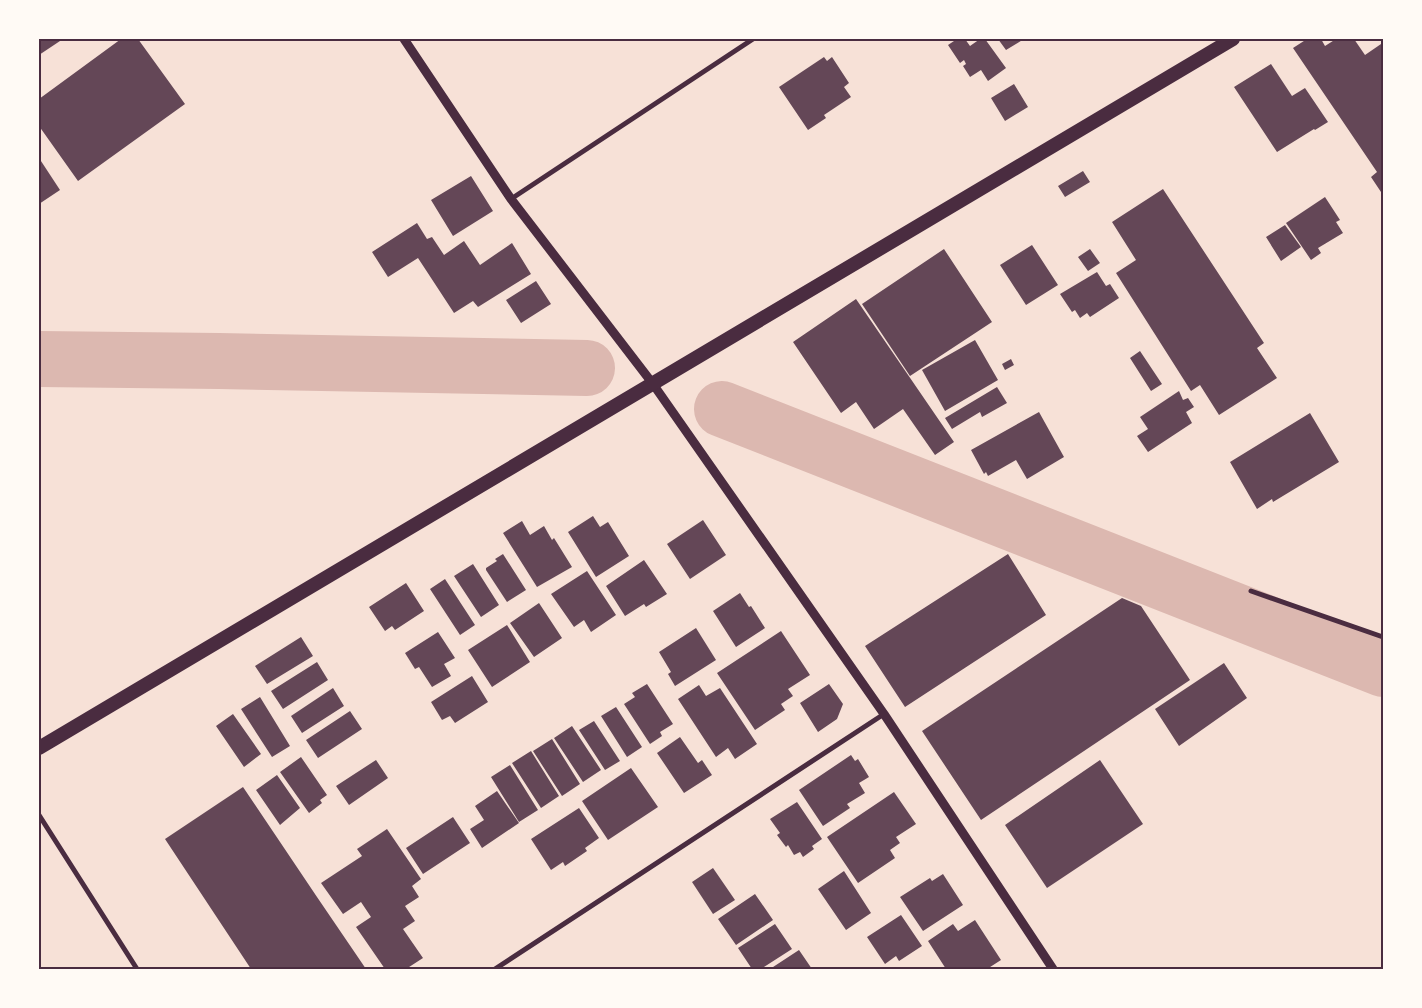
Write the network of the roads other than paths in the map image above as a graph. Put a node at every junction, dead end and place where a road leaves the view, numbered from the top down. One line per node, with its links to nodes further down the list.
1 (404, 39): 4 (street)
2 (753, 39): 4 (street)
3 (1233, 39): 5 (highway)
4 (511, 199): 5 (street)
5 (653, 384): 8 (street); 9 (highway)
6 (1251, 591): 7 (street)
7 (1383, 637)
8 (884, 714): 12 (street); 13 (street)
9 (39, 748)
10 (39, 815): 11 (street)
11 (137, 969)
12 (495, 969)
13 (1053, 969)

